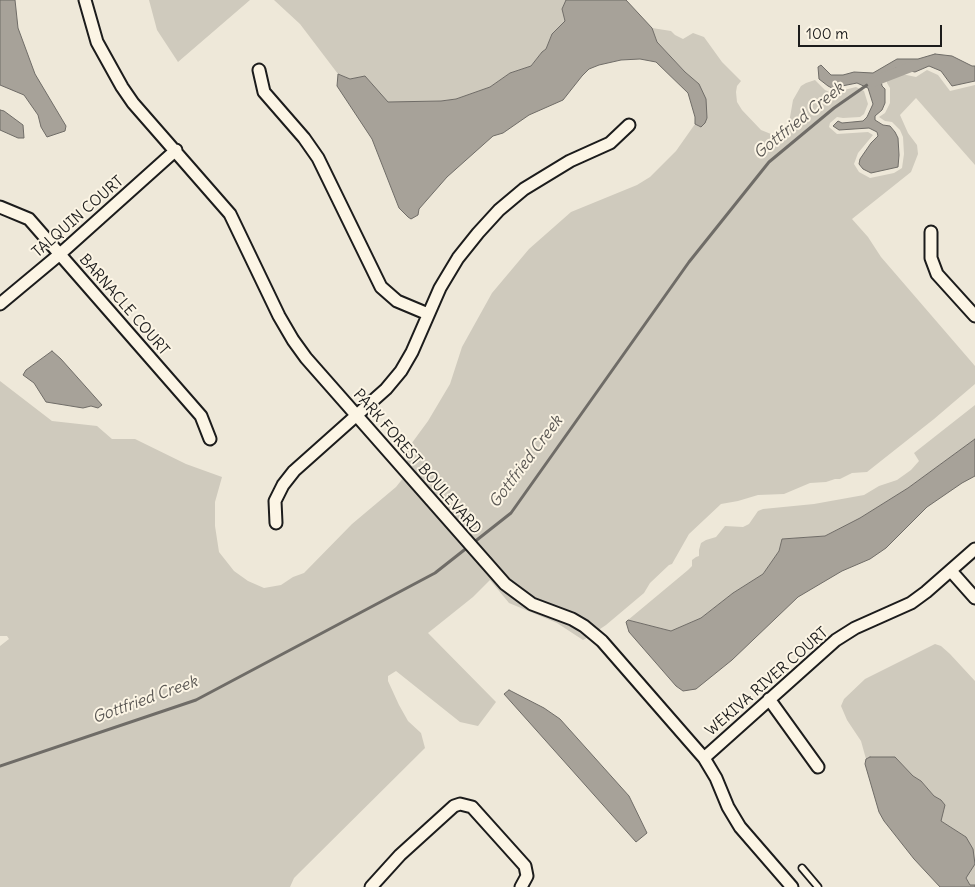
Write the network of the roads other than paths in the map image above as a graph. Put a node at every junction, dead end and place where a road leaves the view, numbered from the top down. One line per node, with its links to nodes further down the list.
1 (85, 0): 4 (street, PARK FOREST BOULEVARD)
2 (259, 70): 9 (street)
3 (629, 125): 9 (street)
4 (176, 150): 7 (street, TALQUIN COURT); 11 (street, PARK FOREST BOULEVARD)
5 (0, 207): 7 (street, BARNACLE COURT)
6 (931, 232): 10 (street)
7 (60, 254): 8 (street, TALQUIN COURT); 12 (street, BARNACLE COURT)
8 (0, 304)
9 (428, 314): 11 (street)
10 (975, 316)
11 (357, 416): 13 (street); 18 (street, PARK FOREST BOULEVARD)
12 (210, 438)
13 (276, 523)
14 (975, 549): 15 (street, WEKIVA RIVER COURT)
15 (951, 570): 16 (street); 17 (street, WEKIVA RIVER COURT)
16 (975, 598)
17 (769, 699): 18 (street, WEKIVA RIVER COURT); 19 (street)
18 (704, 758): 23 (street, PARK FOREST BOULEVARD)
19 (818, 767)
20 (802, 868): 24 (lane)
21 (371, 887): 22 (street)
22 (521, 887)
23 (792, 887)
24 (818, 887)

